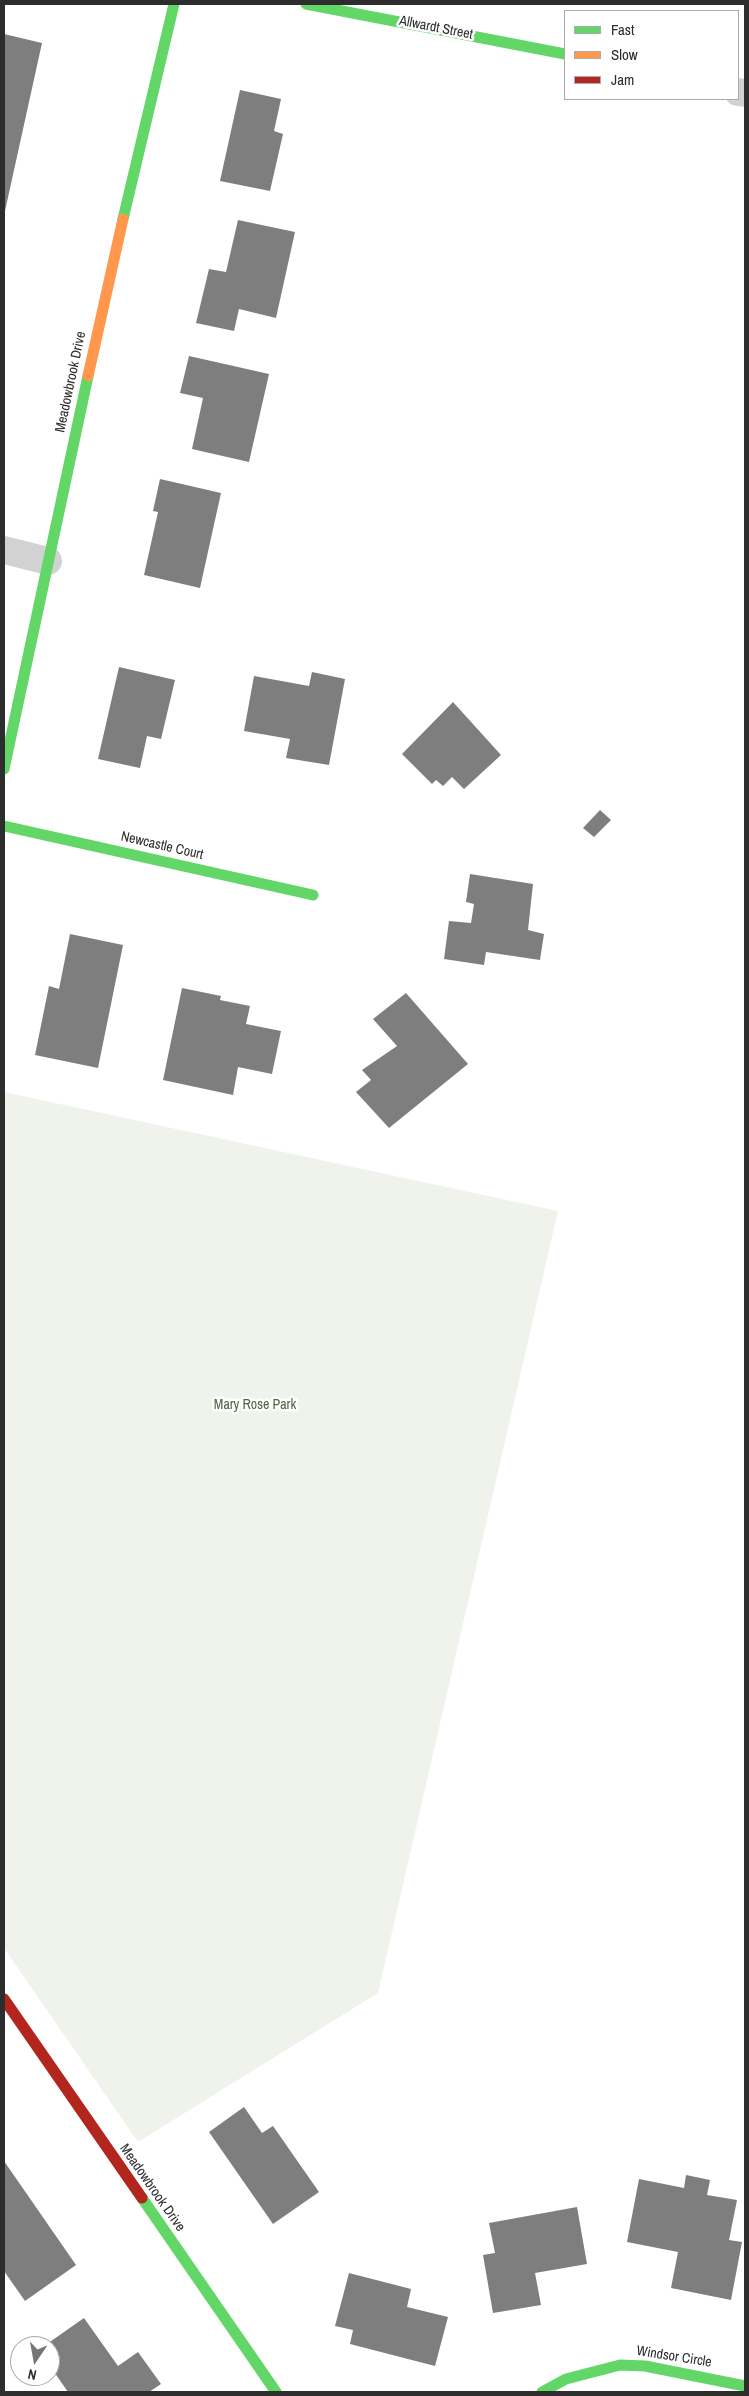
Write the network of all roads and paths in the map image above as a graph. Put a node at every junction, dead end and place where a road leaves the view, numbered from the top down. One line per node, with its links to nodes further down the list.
1 (174, 4): 5 (street, Meadowbrook Drive)
2 (306, 4): 3 (street, Allwardt Street)
3 (564, 54)
4 (4, 550): 5 (street)
5 (48, 561): 6 (street, Meadowbrook Drive)
6 (4, 769)
7 (4, 826): 8 (street, Newcastle Court)
8 (313, 895)
9 (7, 2012): 11 (street, Meadowbrook Drive)
10 (745, 2386): 12 (street, Windsor Circle)
11 (276, 2392)
12 (542, 2392)

